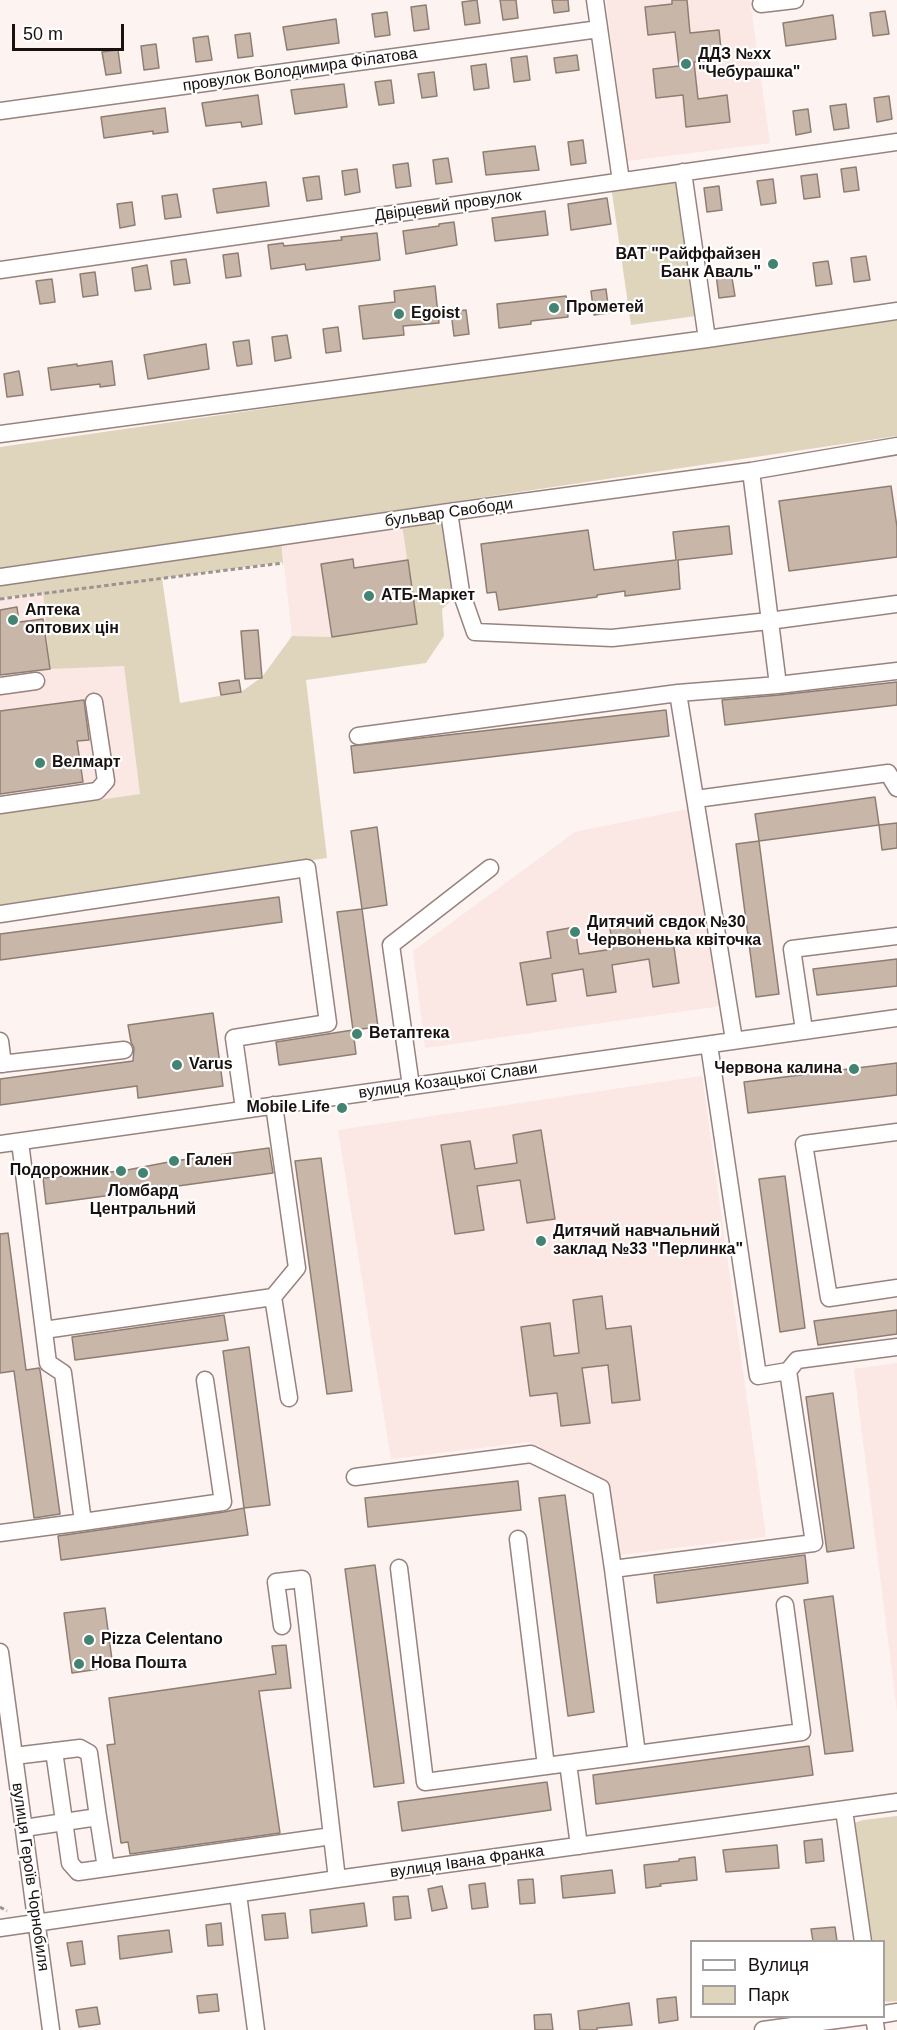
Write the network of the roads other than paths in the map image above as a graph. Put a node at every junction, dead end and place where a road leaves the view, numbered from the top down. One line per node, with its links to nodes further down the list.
1 (595, 0): 4 (street)
2 (795, 0): 3 (street)
3 (761, 4)
4 (599, 29): 5 (street, провулок Володимира Філатова); 8 (street)
5 (0, 111)
6 (897, 142): 7 (street, Двірцевий провулок)
7 (683, 172): 8 (street, Двірцевий провулок); 11 (street)
8 (621, 181): 9 (street, Двірцевий провулок)
9 (0, 270)
10 (897, 311): 11 (street)
11 (706, 339): 12 (street)
12 (0, 435)
13 (897, 446): 14 (street, бульвар Свободи)
14 (751, 471): 15 (street, бульвар Свободи); 18 (street)
15 (449, 512): 16 (street, бульвар Свободи); 18 (street)
16 (0, 577)
17 (897, 604): 18 (street)
18 (769, 621): 21 (street)
19 (897, 671): 21 (street)
20 (36, 681): 22 (street)
21 (778, 685): 23 (street)
22 (0, 686)
23 (678, 693): 25 (street); 27 (street)
24 (94, 702): 28 (street)
25 (358, 736)
26 (897, 788): 27 (street)
27 (696, 799): 34 (street)
28 (0, 805)
29 (490, 868): 39 (street)
30 (0, 914): 41 (street)
31 (897, 936): 33 (street)
32 (897, 1018): 33 (street, вулиця Козацької Слави)
33 (804, 1030): 34 (street, вулиця Козацької Слави)
34 (734, 1040): 36 (street, вулиця Козацької Слави)
35 (0, 1041): 38 (street)
36 (709, 1045): 39 (street, вулиця Козацької Слави); 49 (street)
37 (123, 1050): 38 (street)
38 (2, 1064)
39 (411, 1086): 40 (street, вулиця Козацької Слави)
40 (274, 1105): 41 (street, вулиця Козацької Слави); 46 (street)
41 (244, 1109): 43 (street, вулиця Козацької Слави)
42 (897, 1132): 45 (street)
43 (20, 1142): 44 (street, вулиця Козацької Слави); 47 (street)
44 (0, 1144)
45 (897, 1288)
46 (273, 1297): 47 (street); 51 (street)
47 (44, 1330): 53 (street)
48 (897, 1347): 49 (street)
49 (788, 1371): 57 (street)
50 (205, 1380): 53 (street)
51 (289, 1398)
52 (355, 1477): 57 (street)
53 (83, 1522): 54 (street)
54 (0, 1533)
55 (518, 1539): 65 (street)
56 (399, 1568): 65 (street)
57 (613, 1569): 62 (street)
58 (785, 1605): 62 (street)
59 (282, 1626): 70 (street)
60 (0, 1652): 63 (street, вулиця Героїв Чорнобиля)
61 (54, 1751): 63 (street); 68 (street); 72 (street)
62 (637, 1754): 64 (street)
63 (14, 1756): 69 (street, вулиця Героїв Чорнобиля)
64 (568, 1763): 65 (street); 71 (street)
65 (546, 1766)
66 (896, 1808): 67 (street, вулиця Івана Франка)
67 (844, 1810): 71 (street, вулиця Івана Франка); 77 (street)
68 (98, 1817): 69 (street); 72 (street)
69 (24, 1828): 75 (street, вулиця Героїв Чорнобиля)
70 (332, 1836): 72 (street); 73 (street)
71 (579, 1846): 73 (street, вулиця Івана Франка)
72 (106, 1868)
73 (337, 1879): 74 (street, вулиця Івана Франка)
74 (238, 1894): 75 (street, вулиця Івана Франка); 80 (street)
75 (37, 1922): 76 (street, вулиця Івана Франка); 79 (street, вулиця Героїв Чорнобиля)
76 (0, 1928)
77 (863, 1940)
78 (851, 2018): 81 (street)
79 (51, 2030)
80 (256, 2030)
81 (763, 2030)

